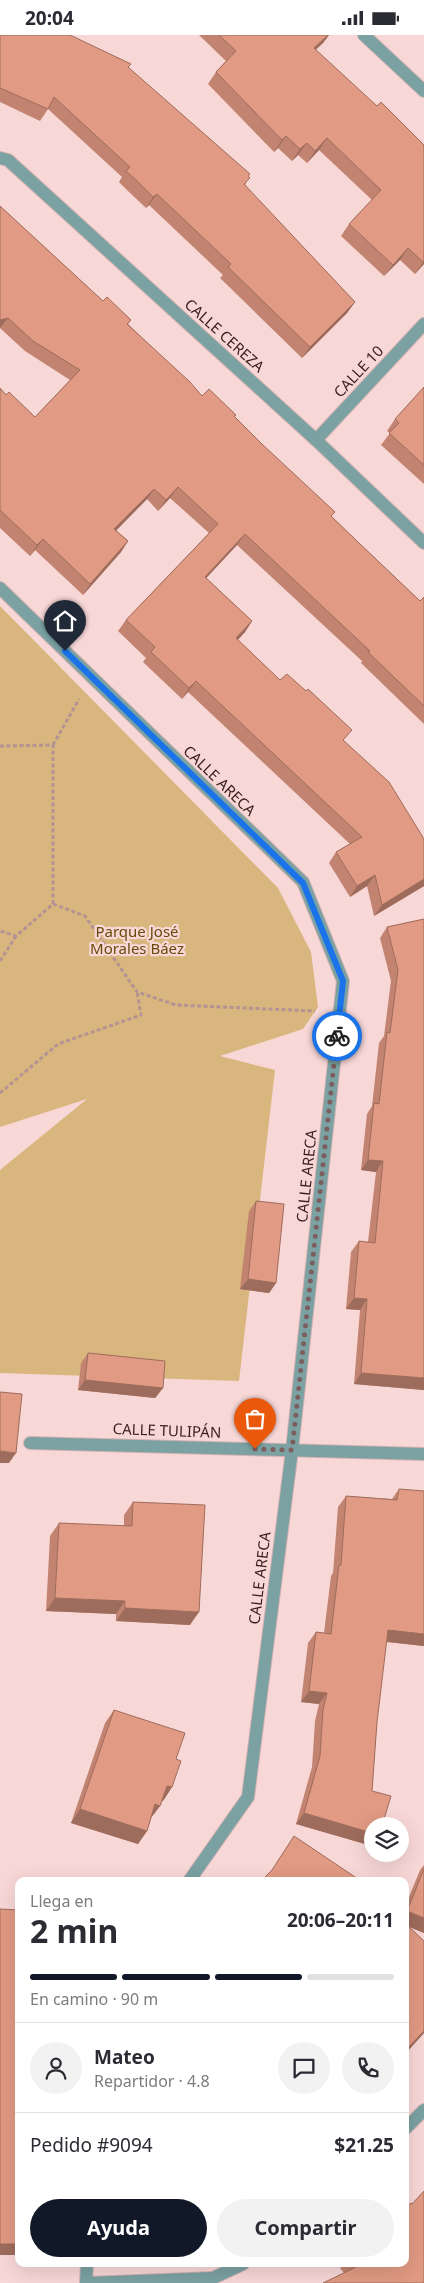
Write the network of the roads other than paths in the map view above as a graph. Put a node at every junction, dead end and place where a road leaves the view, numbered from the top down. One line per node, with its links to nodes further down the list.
1 (364, 35): 2 (street)
2 (424, 91)
3 (0, 158): 5 (street, CALLE CEREZA)
4 (424, 324): 5 (street, CALLE 10)
5 (316, 440): 6 (street, CALLE CEREZA)
6 (424, 543)
7 (0, 588): 9 (street, CALLE ARECA)
8 (30, 1443): 9 (street, CALLE TULIPÁN)
9 (292, 1450): 10 (street, CALLE TULIPÁN); 11 (street, CALLE ARECA)
10 (424, 1453)
11 (192, 1877)
12 (424, 2110): 13 (street)
13 (409, 2125)
14 (87, 2267): 16 (street)
15 (237, 2267): 16 (street)
16 (86, 2283)

